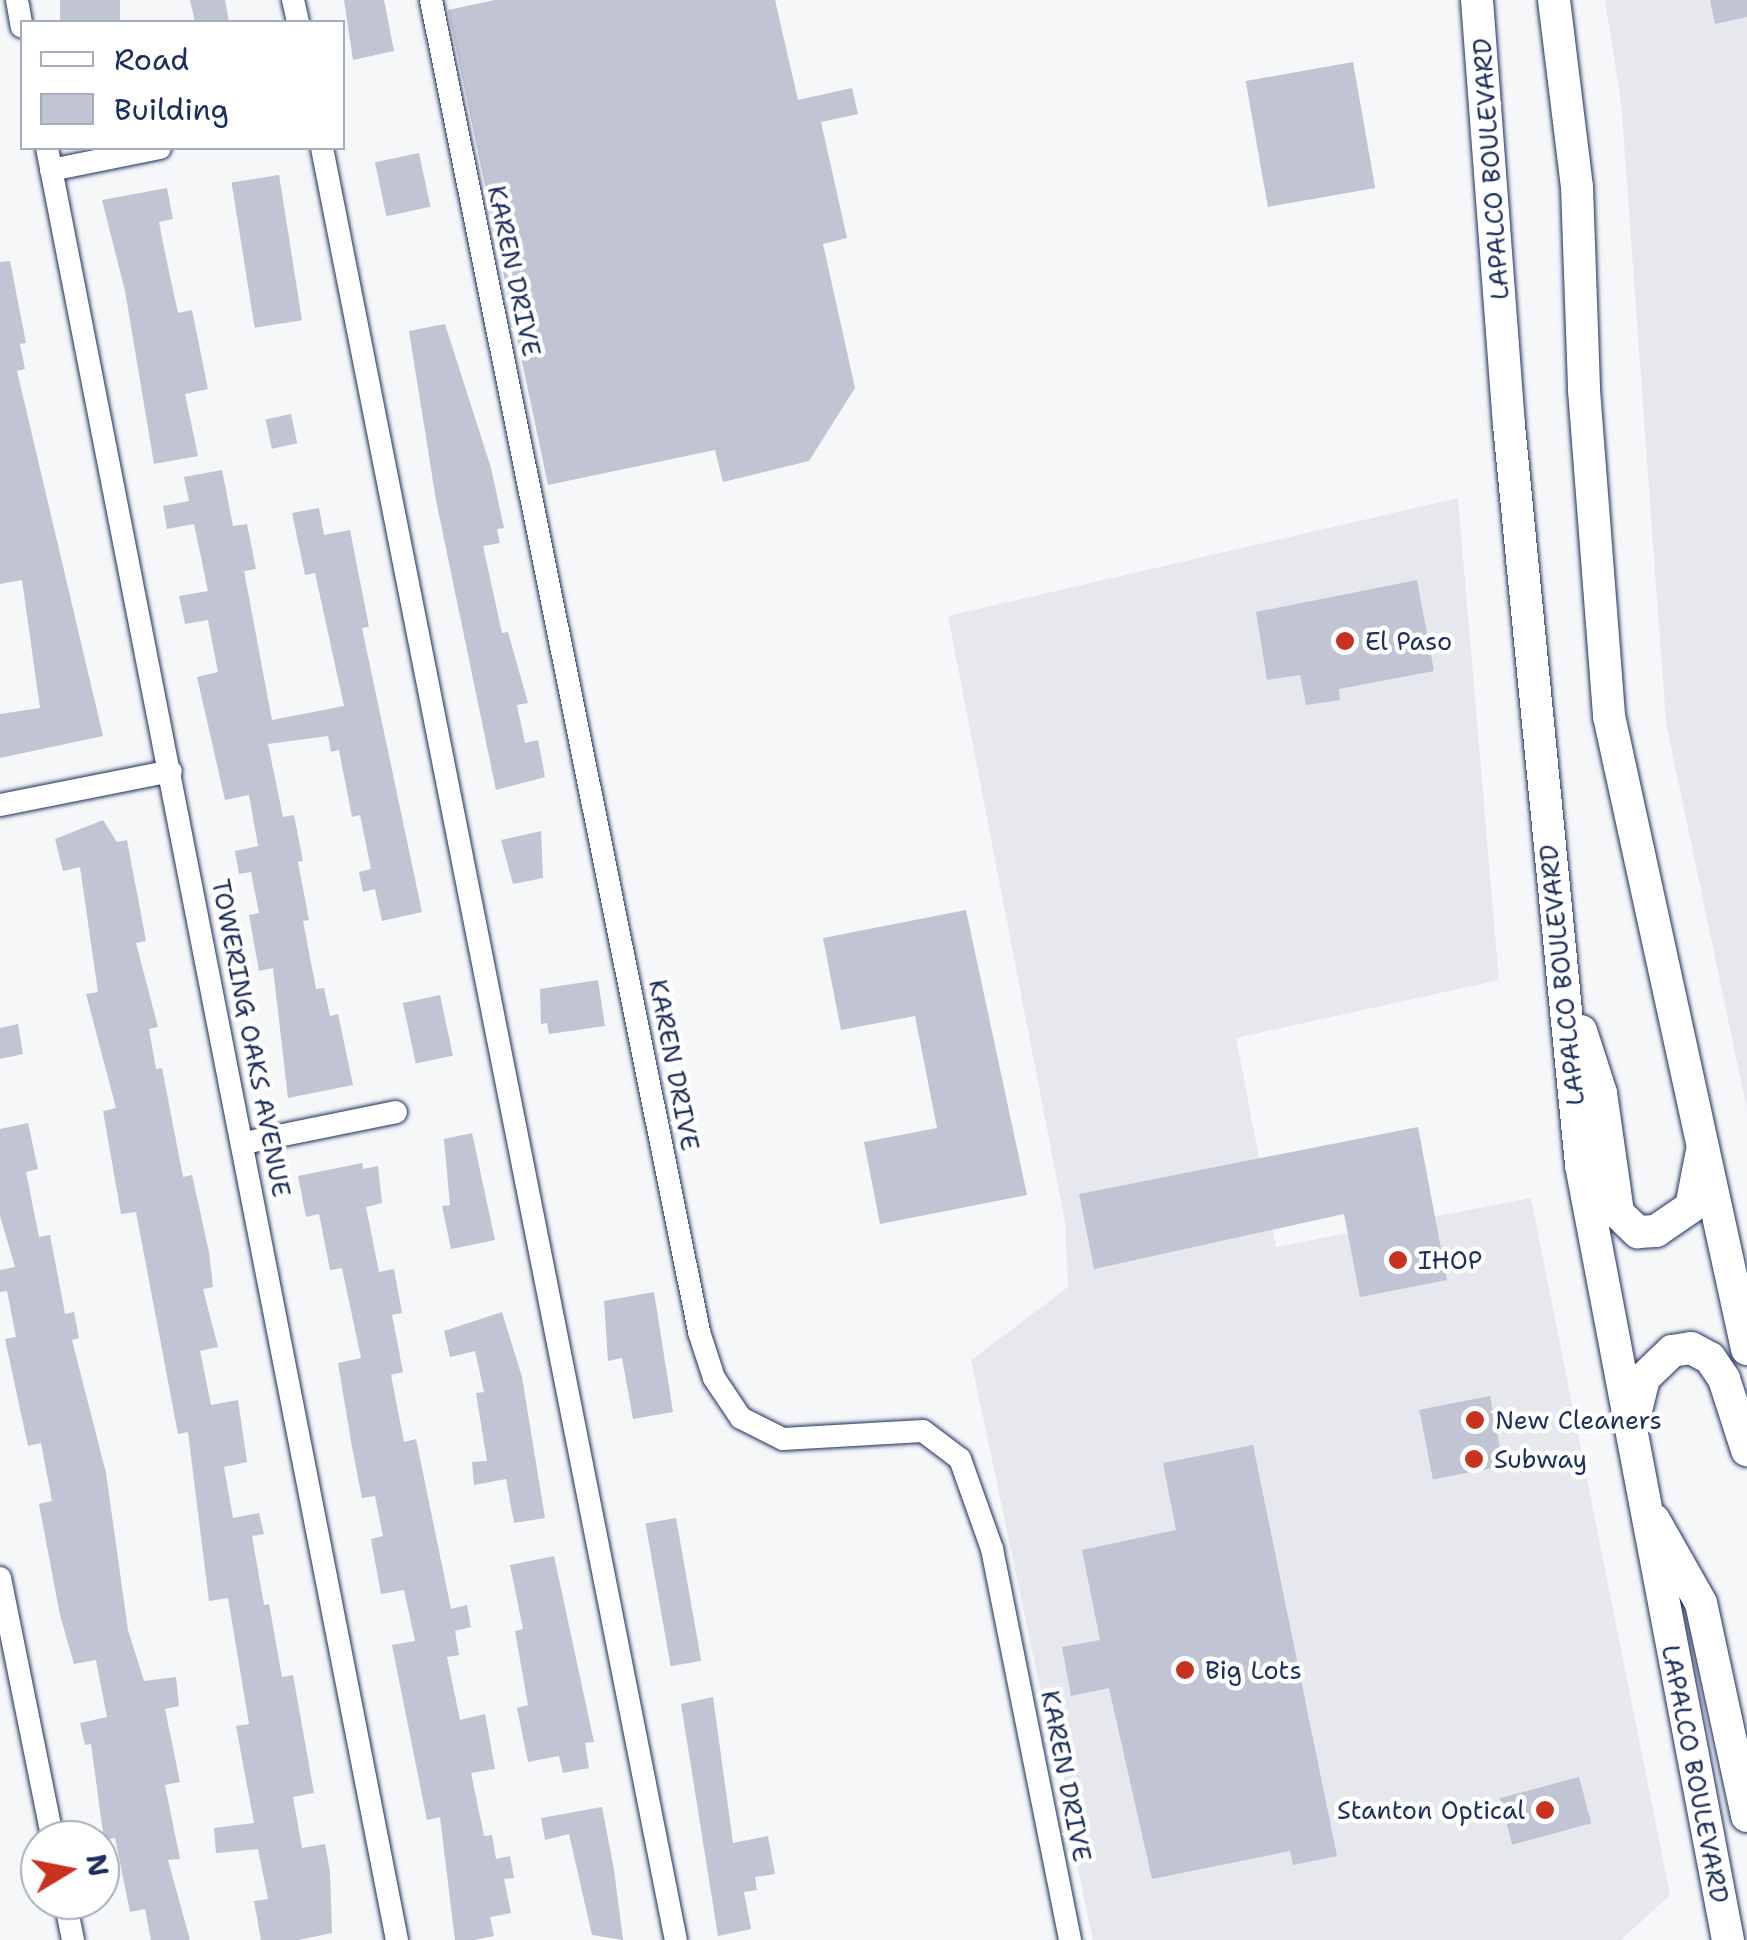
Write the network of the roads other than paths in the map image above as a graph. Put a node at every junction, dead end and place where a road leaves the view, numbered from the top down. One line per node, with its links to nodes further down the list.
1 (431, 0): 25 (street, KAREN DRIVE)
2 (1477, 0): 9 (main road, LAPALCO BOULEVARD)
3 (1554, 0): 11 (main road)
4 (140, 150): 6 (street)
5 (322, 150): 24 (street)
6 (49, 159): 7 (street, TOWERING OAKS AVENUE)
7 (171, 770): 8 (street); 12 (street, TOWERING OAKS AVENUE)
8 (0, 805)
9 (1561, 970): 11 (main road); 14 (main road, LAPALCO BOULEVARD)
10 (396, 1112): 12 (street)
11 (1705, 1136): 13 (main road)
12 (244, 1143): 23 (street, TOWERING OAKS AVENUE)
13 (1747, 1349)
14 (1629, 1440): 15 (main road); 16 (main road, LAPALCO BOULEVARD)
15 (1747, 1450)
16 (1640, 1494): 18 (main road); 22 (main road, LAPALCO BOULEVARD)
17 (0, 1578): 21 (street)
18 (1723, 1714): 19 (main road); 20 (main road)
19 (1747, 1752)
20 (1747, 1816)
21 (49, 1820)
22 (1731, 1938)
23 (397, 1940)
24 (676, 1940)
25 (1070, 1940)

